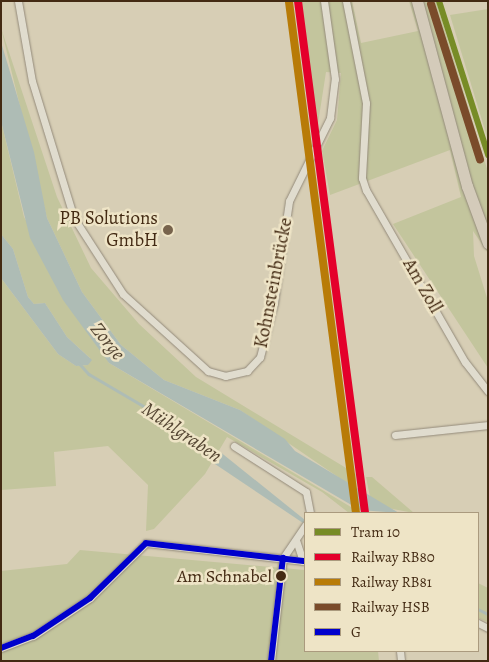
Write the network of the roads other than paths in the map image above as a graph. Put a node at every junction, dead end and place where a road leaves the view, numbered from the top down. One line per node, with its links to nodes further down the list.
1 (18, 1): 2 (street, Kohnsteinbrücke)
2 (324, 1)
3 (346, 1): 6 (street, Am Zoll)
4 (417, 1): 5 (main road)
5 (488, 243)
6 (488, 391)
7 (488, 425): 8 (street)
8 (395, 435)
9 (234, 446): 10 (street)
10 (310, 512)
11 (304, 528): 12 (street)
12 (296, 540): 13 (street); 14 (street)
13 (283, 558): 14 (street); 15 (street); 16 (street)
14 (304, 561)
15 (1, 648)
16 (271, 661)

